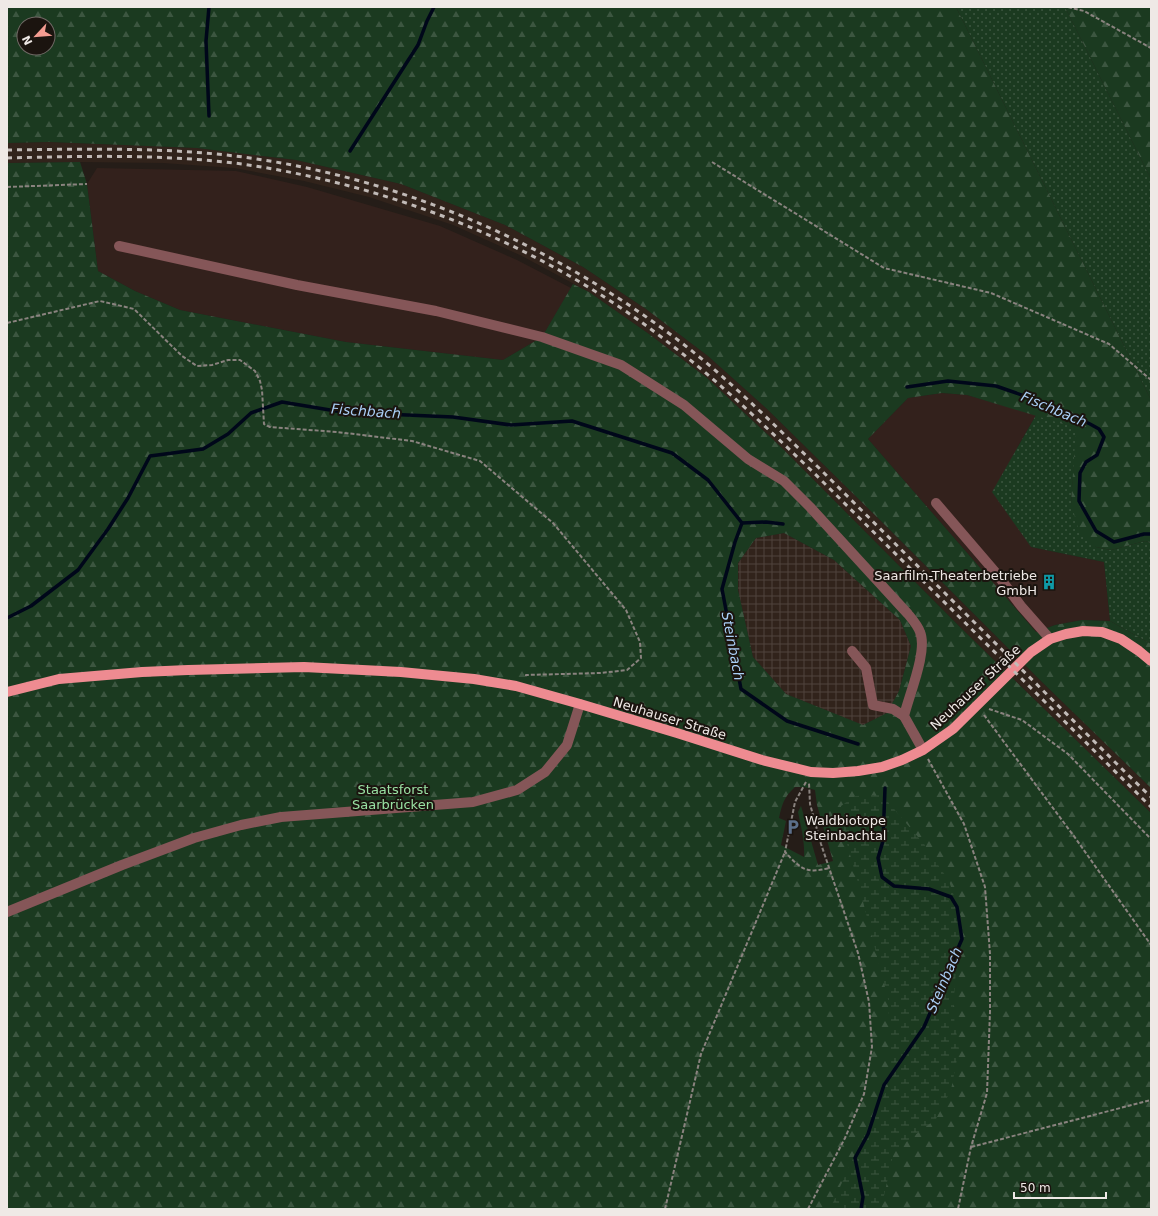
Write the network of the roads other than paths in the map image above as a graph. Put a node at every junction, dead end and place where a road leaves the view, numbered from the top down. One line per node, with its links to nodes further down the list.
1 (118, 246): 8 (street)
2 (936, 503): 3 (street)
3 (1050, 639): 5 (main road, Neuhauser Straße); 9 (main road, Neuhauser Straße)
4 (852, 651): 8 (street)
5 (1151, 661)
6 (7, 692): 7 (main road, Neuhauser Straße)
7 (580, 704): 9 (main road, Neuhauser Straße); 10 (street)
8 (904, 716): 9 (street)
9 (923, 750)
10 (7, 912)

